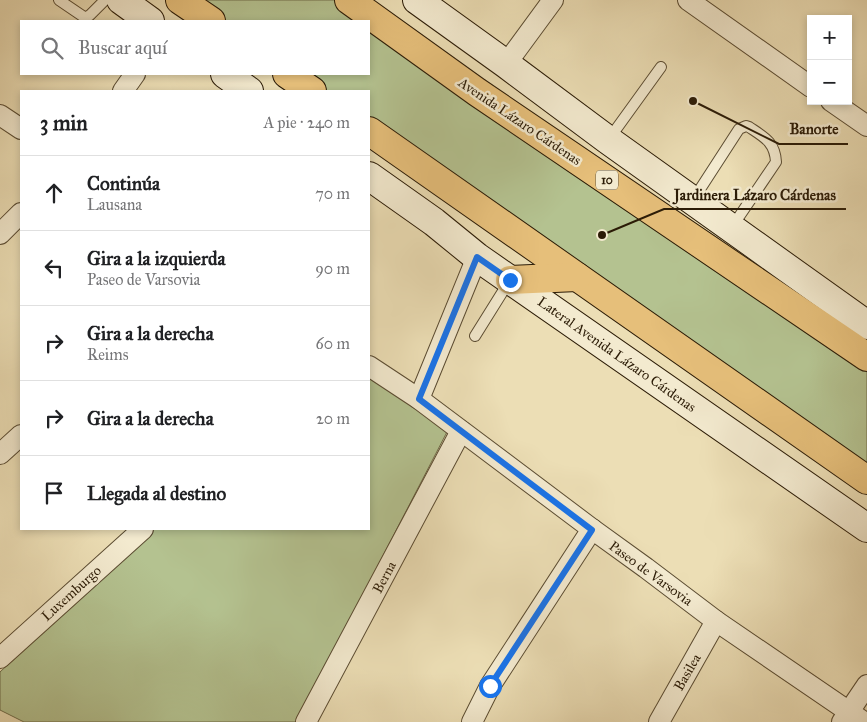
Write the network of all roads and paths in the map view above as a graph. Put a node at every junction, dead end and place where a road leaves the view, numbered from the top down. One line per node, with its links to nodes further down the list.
1 (59, 0): 2 (lane)
2 (104, 0)
3 (121, 0): 9 (main road)
4 (180, 0): 10 (highway)
5 (349, 0): 36 (highway, Avenida Lázaro Cárdenas / 10)
6 (417, 0): 11 (main road)
7 (553, 0): 11 (street)
8 (688, 0): 16 (street)
9 (149, 20)
10 (210, 20)
11 (506, 64): 25 (main road)
12 (661, 68): 25 (lane)
13 (134, 75): 17 (street)
14 (226, 75): 18 (main road)
15 (288, 75): 19 (highway)
16 (807, 84)
17 (124, 90)
18 (249, 90)
19 (311, 90)
20 (837, 105): 22 (street)
21 (0, 115): 23 (street)
22 (867, 126)
23 (20, 128)
24 (370, 132): 32 (highway)
25 (608, 140): 27 (main road)
26 (370, 177): 31 (main road, Lateral Avenida Lázaro Cárdenas)
27 (692, 200): 29 (main road); 29 (lane)
28 (20, 214): 30 (street)
29 (732, 228): 34 (main road)
30 (0, 234)
31 (477, 257): 33 (main road, Lateral Avenida Lázaro Cárdenas); 38 (street)
32 (577, 277): 33 (highway); 42 (highway)
33 (510, 280): 35 (lane); 43 (main road, Lateral Avenida Lázaro Cárdenas)
34 (867, 325)
35 (476, 336)
36 (867, 357)
37 (370, 367): 38 (street, Paseo de Varsovia)
38 (419, 399): 39 (street, Paseo de Varsovia)
39 (461, 431): 45 (street, Paseo de Varsovia); 50 (street, Berna)
40 (20, 436): 41 (street)
41 (0, 454)
42 (867, 480)
43 (867, 528)
44 (142, 530): 47 (street, Luxemburgo)
45 (592, 530): 46 (street, Paseo de Varsovia); 51 (street)
46 (716, 621): 49 (street, Paseo de Varsovia); 52 (street, Basilea)
47 (0, 658)
48 (867, 685): 49 (street)
49 (851, 719)
50 (306, 722)
51 (472, 722)
52 (659, 722)

